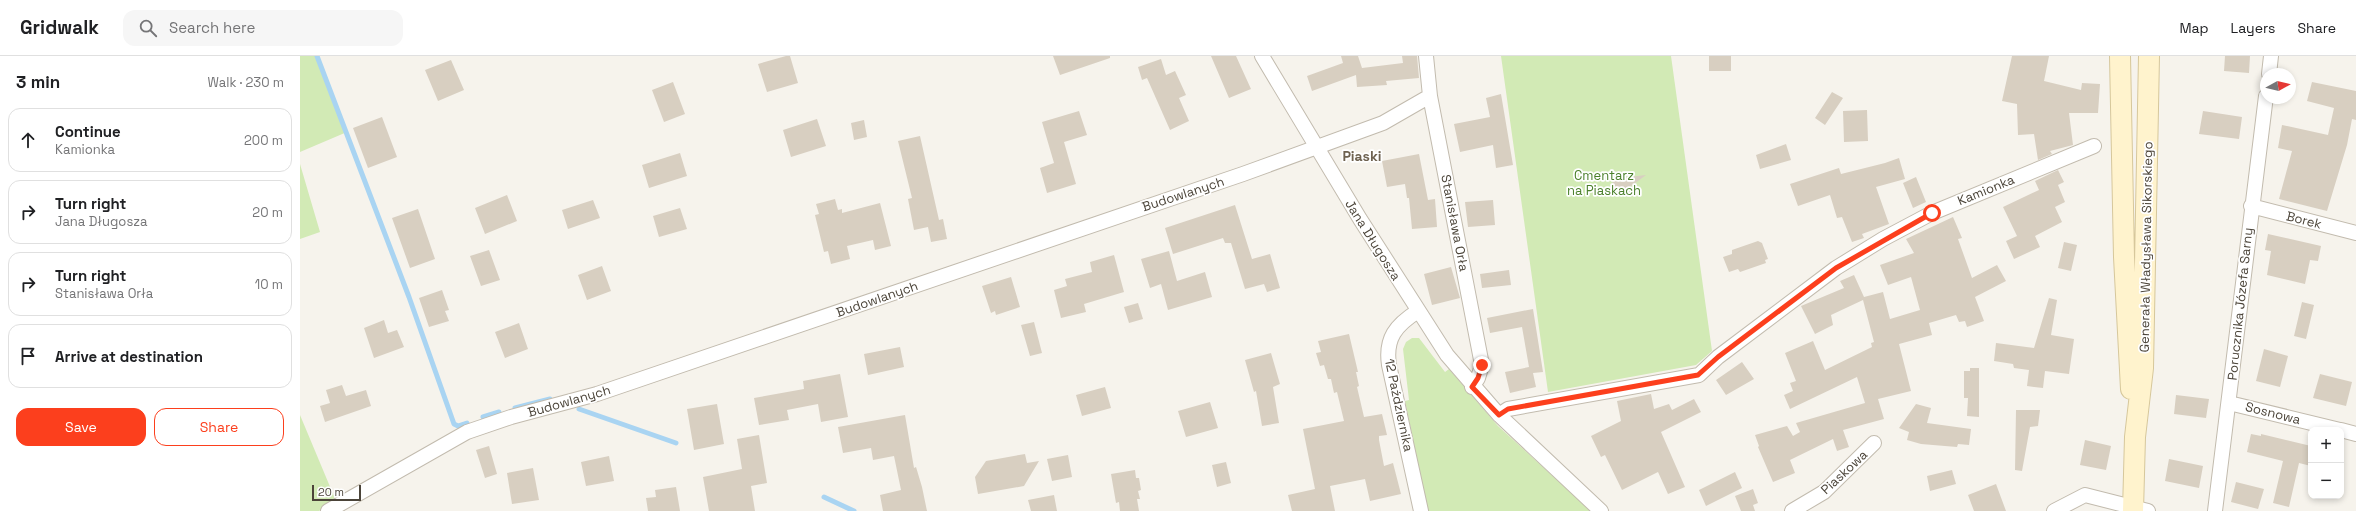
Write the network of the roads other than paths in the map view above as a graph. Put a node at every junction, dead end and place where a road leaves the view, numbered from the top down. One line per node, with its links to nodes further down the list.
1 (1262, 56): 10 (street, Jana Długosza)
2 (1426, 56): 7 (street, Stanisława Orła)
3 (2120, 56): 20 (main road, Generała Władysława Sikorskiego)
4 (2149, 56): 20 (main road, Generała Władysława Sikorskiego)
5 (2271, 56): 6 (street)
6 (2270, 68)
7 (1430, 96): 10 (street, Budowlanych); 14 (street, Stanisława Orła)
8 (2265, 104): 11 (street, Porucznika Józefa Sarny)
9 (2094, 146): 16 (street, Kamionka)
10 (1315, 147): 13 (street, Jana Długosza); 23 (street, Budowlanych)
11 (2251, 206): 12 (street, Borek); 15 (street, Porucznika Józefa Sarny)
12 (2356, 233)
13 (1418, 311): 14 (street, Jana Długosza); 24 (street, 12 Października)
14 (1472, 387): 16 (street, Jana Długosza)
15 (2229, 403): 17 (street, Sosnowa); 28 (street, Porucznika Józefa Sarny)
16 (1499, 415): 25 (street)
17 (2328, 427)
18 (2344, 431): 19 (street, Sosnowa)
19 (2356, 434)
20 (2135, 437): 22 (main road, Generała Władysława Sikorskiego)
21 (1874, 443): 26 (street, Piaskowa)
22 (2138, 510): 27 (street)
23 (328, 511)
24 (1421, 511)
25 (1601, 511)
26 (1792, 511)
27 (2054, 511)
28 (2215, 511)

